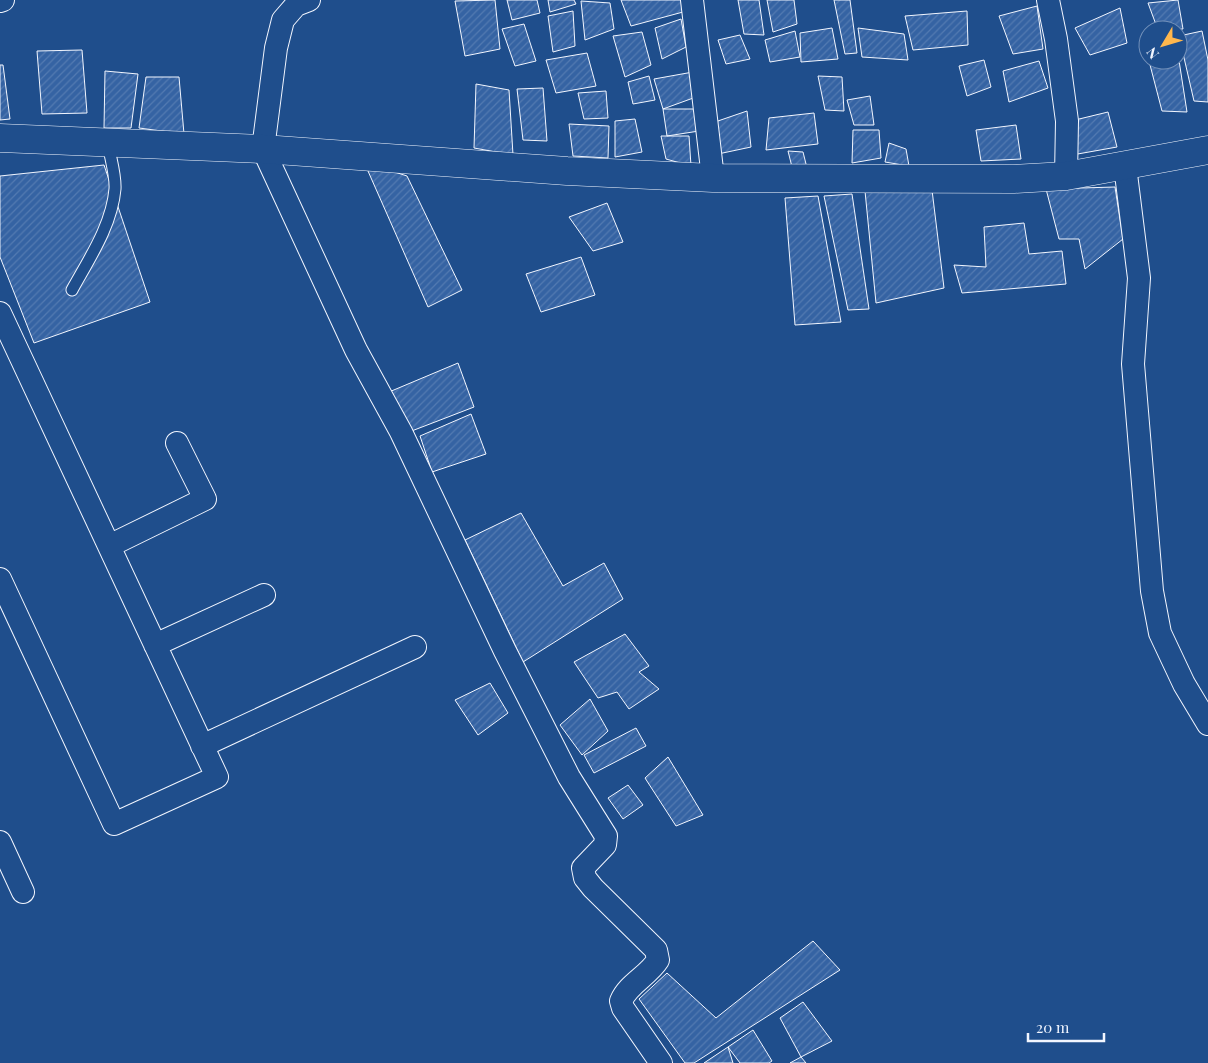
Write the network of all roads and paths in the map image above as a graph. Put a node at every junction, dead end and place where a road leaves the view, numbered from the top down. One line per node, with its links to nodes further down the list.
1 (309, 0): 6 (street)
2 (692, 0): 10 (street)
3 (1048, 0): 9 (street)
4 (0, 138): 5 (street)
5 (108, 143): 6 (street); 11 (lane)
6 (263, 149): 10 (street); 23 (street)
7 (1208, 150): 8 (street)
8 (1125, 166): 9 (street); 19 (street)
9 (1066, 176): 10 (street)
10 (713, 178)
11 (72, 290)
12 (0, 313): 14 (street)
13 (177, 443): 14 (street)
14 (109, 546): 17 (street)
15 (0, 579): 20 (street)
16 (264, 595): 17 (street)
17 (155, 645): 20 (street)
18 (415, 647): 20 (street)
19 (1208, 724)
20 (202, 746)
21 (0, 842): 22 (street)
22 (23, 892)
23 (662, 1063)

